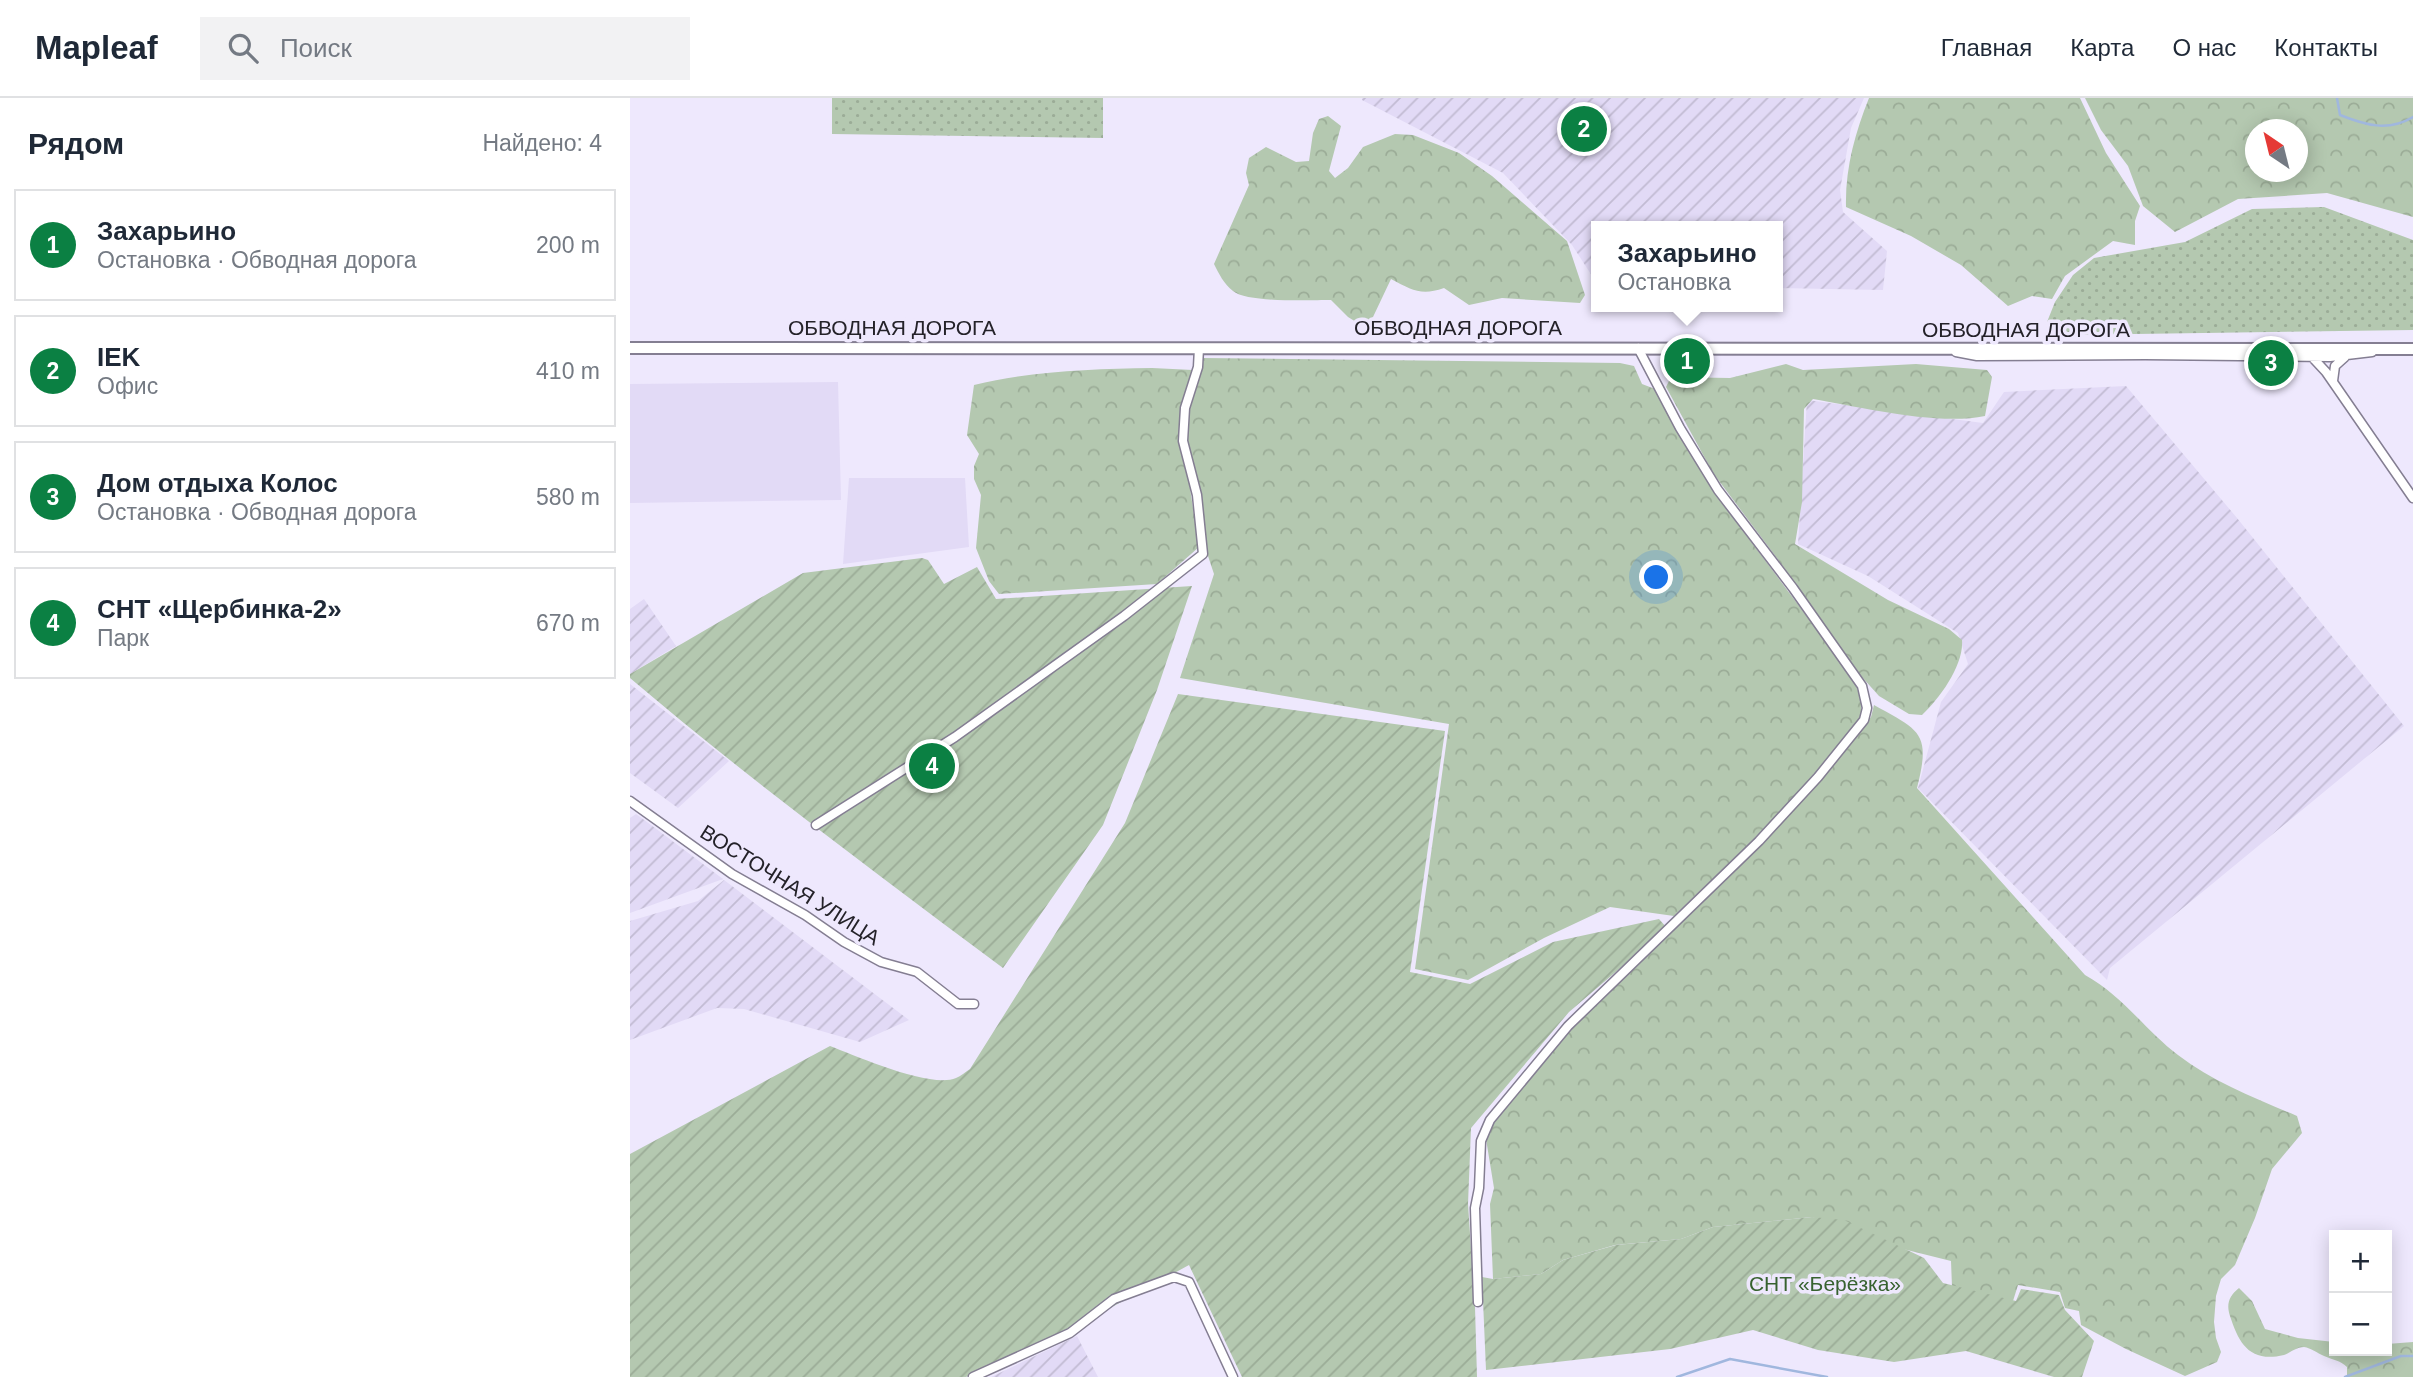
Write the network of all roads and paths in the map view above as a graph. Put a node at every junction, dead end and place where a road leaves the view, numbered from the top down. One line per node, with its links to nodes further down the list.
1 (630, 348): 2 (main road, ОБВОДНАЯ ДОРОГА)
2 (1199, 348): 3 (main road, ОБВОДНАЯ ДОРОГА); 12 (street)
3 (1638, 348): 4 (main road, ОБВОДНАЯ ДОРОГА); 14 (street)
4 (1939, 349): 5 (main road, ОБВОДНАЯ ДОРОГА); 7 (street)
5 (2390, 349): 6 (main road, ОБВОДНАЯ ДОРОГА); 8 (street)
6 (2413, 349)
7 (2312, 357): 8 (street); 9 (street)
8 (2345, 357): 9 (street)
9 (2333, 384): 10 (street)
10 (2413, 498)
11 (630, 801): 13 (street, ВОСТОЧНАЯ УЛИЦА)
12 (816, 825)
13 (974, 1004)
14 (1478, 1302)
15 (973, 1377): 16 (street)
16 (1233, 1377)

